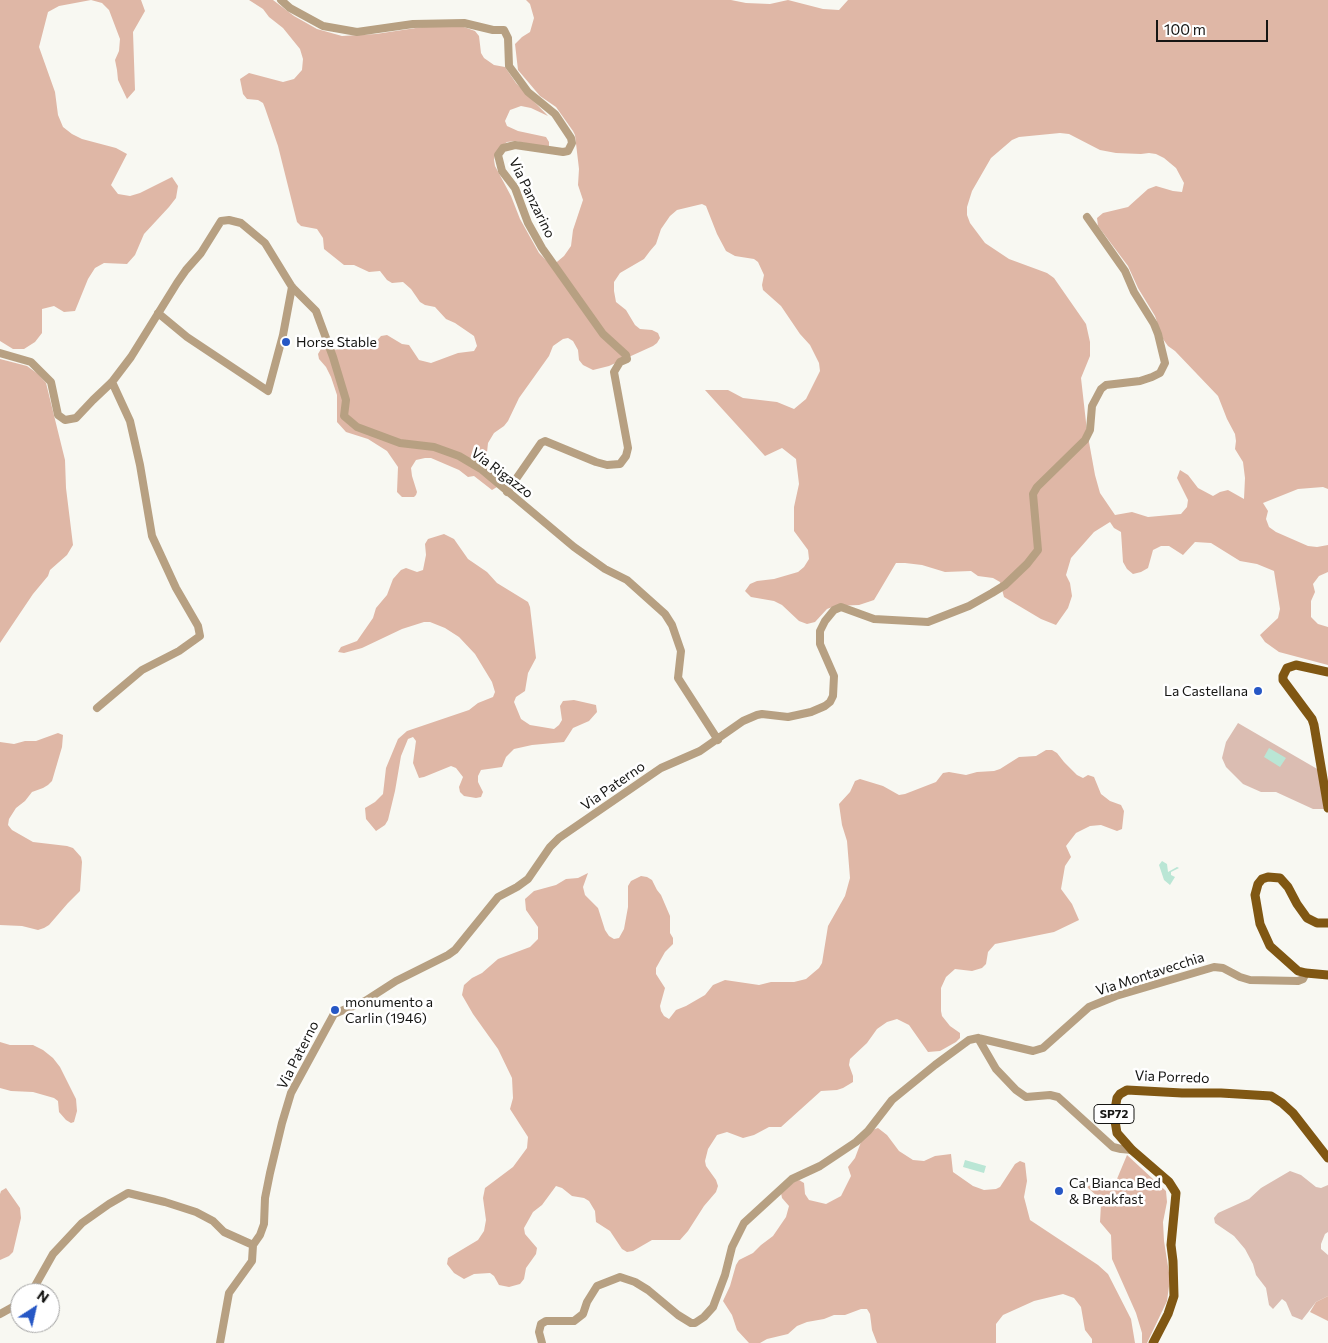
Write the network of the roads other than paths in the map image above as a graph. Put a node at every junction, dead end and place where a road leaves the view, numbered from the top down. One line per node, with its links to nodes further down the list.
1 (281, 0): 7 (street, Via Panzarino)
2 (1087, 217): 10 (street, Via Paterno)
3 (292, 287): 4 (street, Via Rigazzo); 4 (street); 7 (street, Via Rigazzo)
4 (158, 313): 6 (street, Via Rigazzo)
5 (0, 353): 6 (street, Via Rigazzo)
6 (112, 382): 9 (street)
7 (507, 492): 10 (street, Via Rigazzo)
8 (1328, 672): 11 (main road)
9 (97, 708)
10 (718, 740): 18 (street, Via Paterno)
11 (1328, 808)
12 (1328, 923): 13 (main road)
13 (1306, 973): 14 (main road); 15 (street, Via Montavecchia)
14 (1328, 975)
15 (978, 1038): 16 (street); 21 (street)
16 (1132, 1150): 17 (main road, Via Porredo / SP72); 22 (main road, Via Porredo / SP72)
17 (1328, 1158)
18 (252, 1245): 19 (street); 20 (street, Via Paterno)
19 (37, 1283)
20 (220, 1343)
21 (542, 1343)
22 (1153, 1343)

